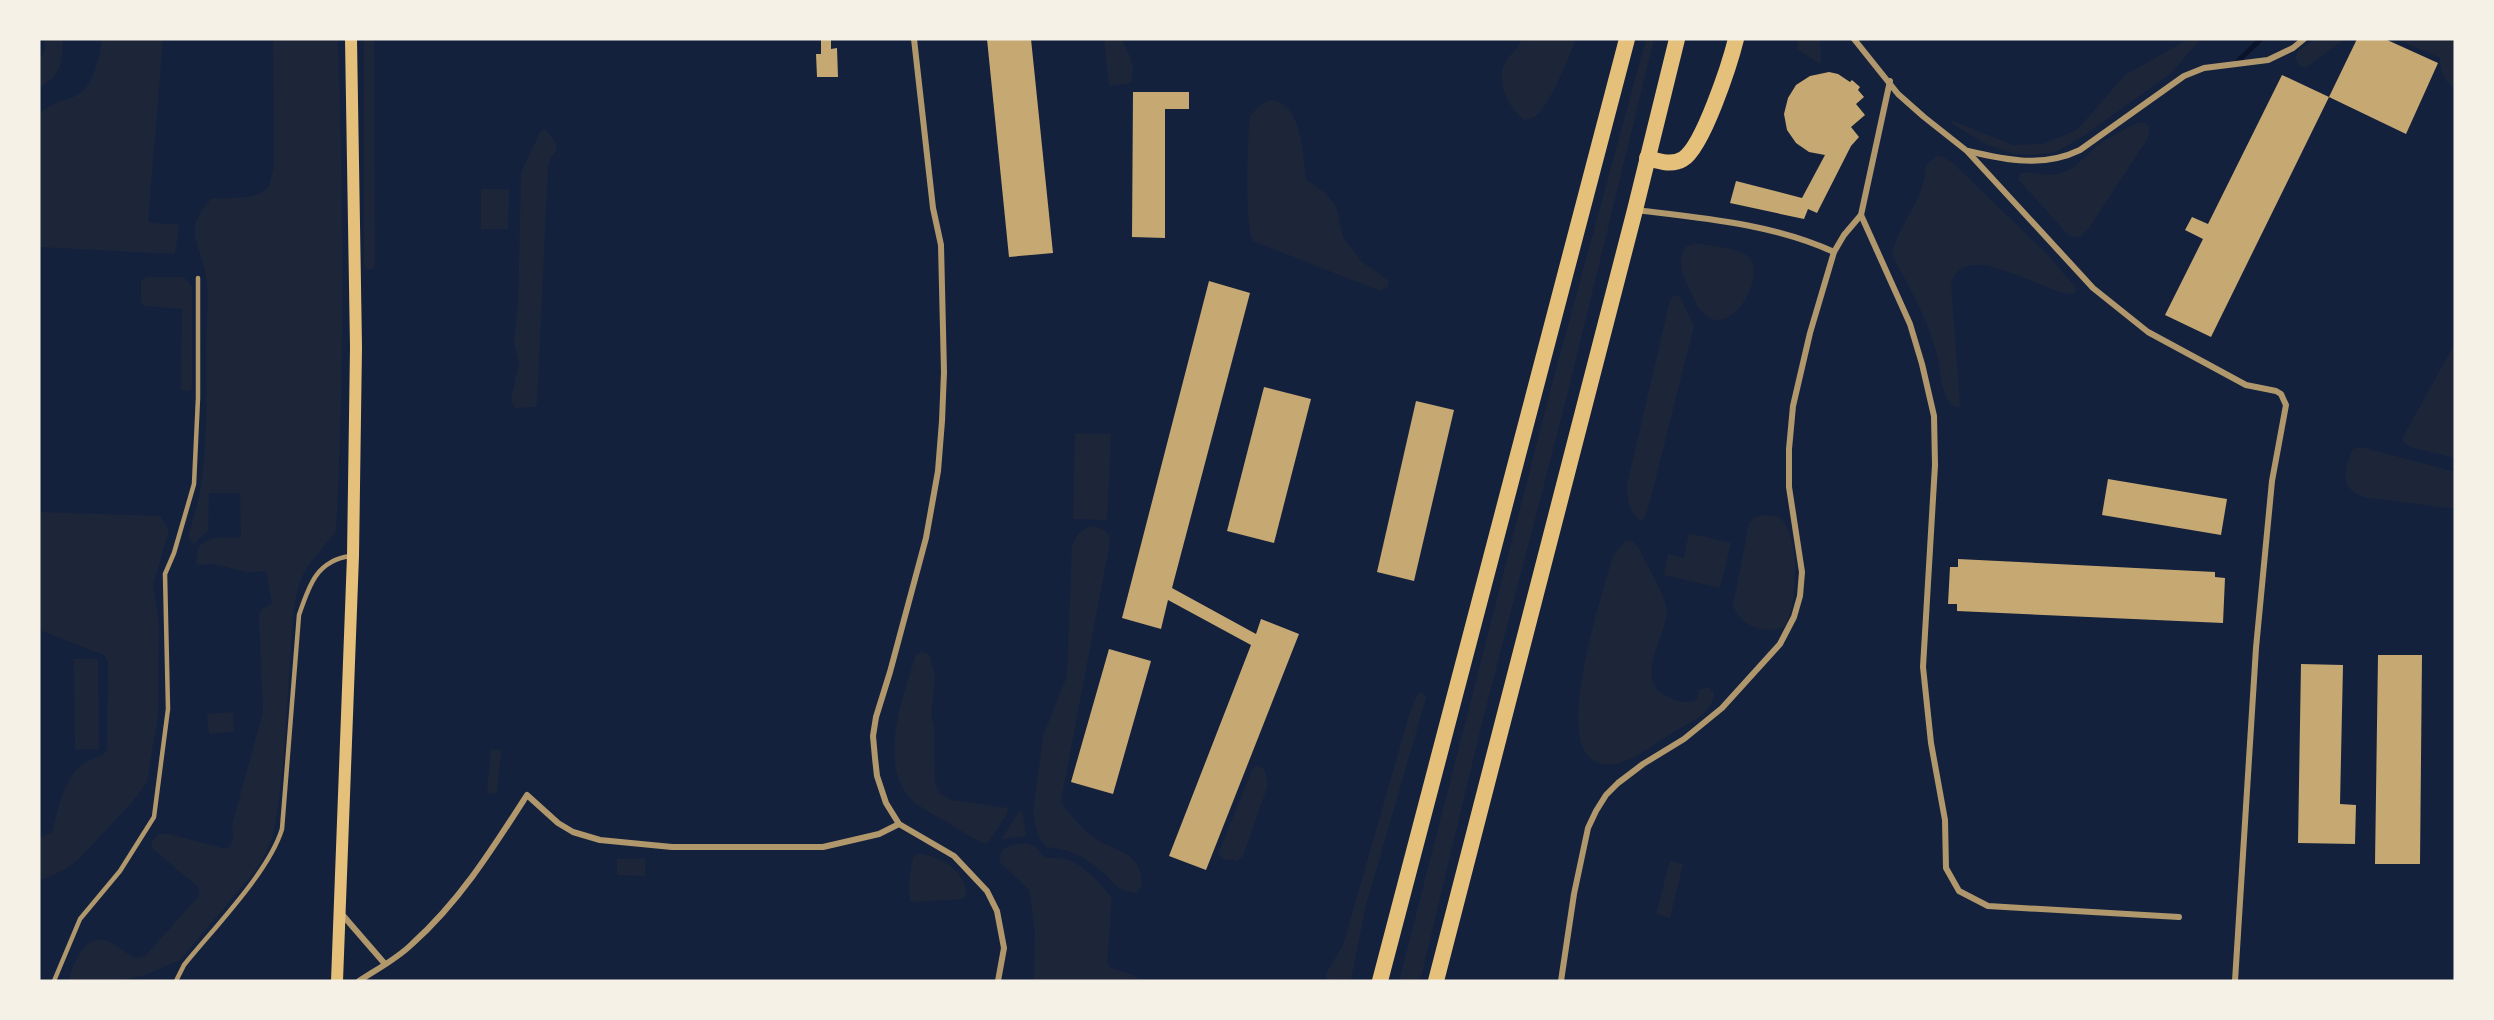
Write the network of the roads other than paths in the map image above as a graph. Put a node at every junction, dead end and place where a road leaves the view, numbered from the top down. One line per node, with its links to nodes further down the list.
1 (351, 39): 15 (main road)
2 (914, 39): 16 (street)
3 (1628, 39): 25 (highway)
4 (1677, 39): 10 (highway)
5 (1736, 39): 10 (highway)
6 (1854, 39): 8 (street)
7 (2304, 39): 9 (street)
8 (1890, 81): 9 (street); 12 (street)
9 (1968, 151): 28 (street)
10 (1647, 158): 11 (highway)
11 (1635, 210): 13 (street); 26 (highway)
12 (1861, 215): 13 (street); 18 (street)
13 (1834, 252): 27 (street)
14 (198, 278): 20 (lane)
15 (353, 556): 17 (main road); 21 (lane)
16 (899, 824): 19 (street); 24 (street)
17 (339, 911): 19 (street); 22 (main road)
18 (2179, 917)
19 (385, 964): 23 (street)
20 (54, 981)
21 (176, 981)
22 (337, 981)
23 (360, 981)
24 (998, 981)
25 (1380, 981)
26 (1436, 981)
27 (1561, 981)
28 (2235, 981)

